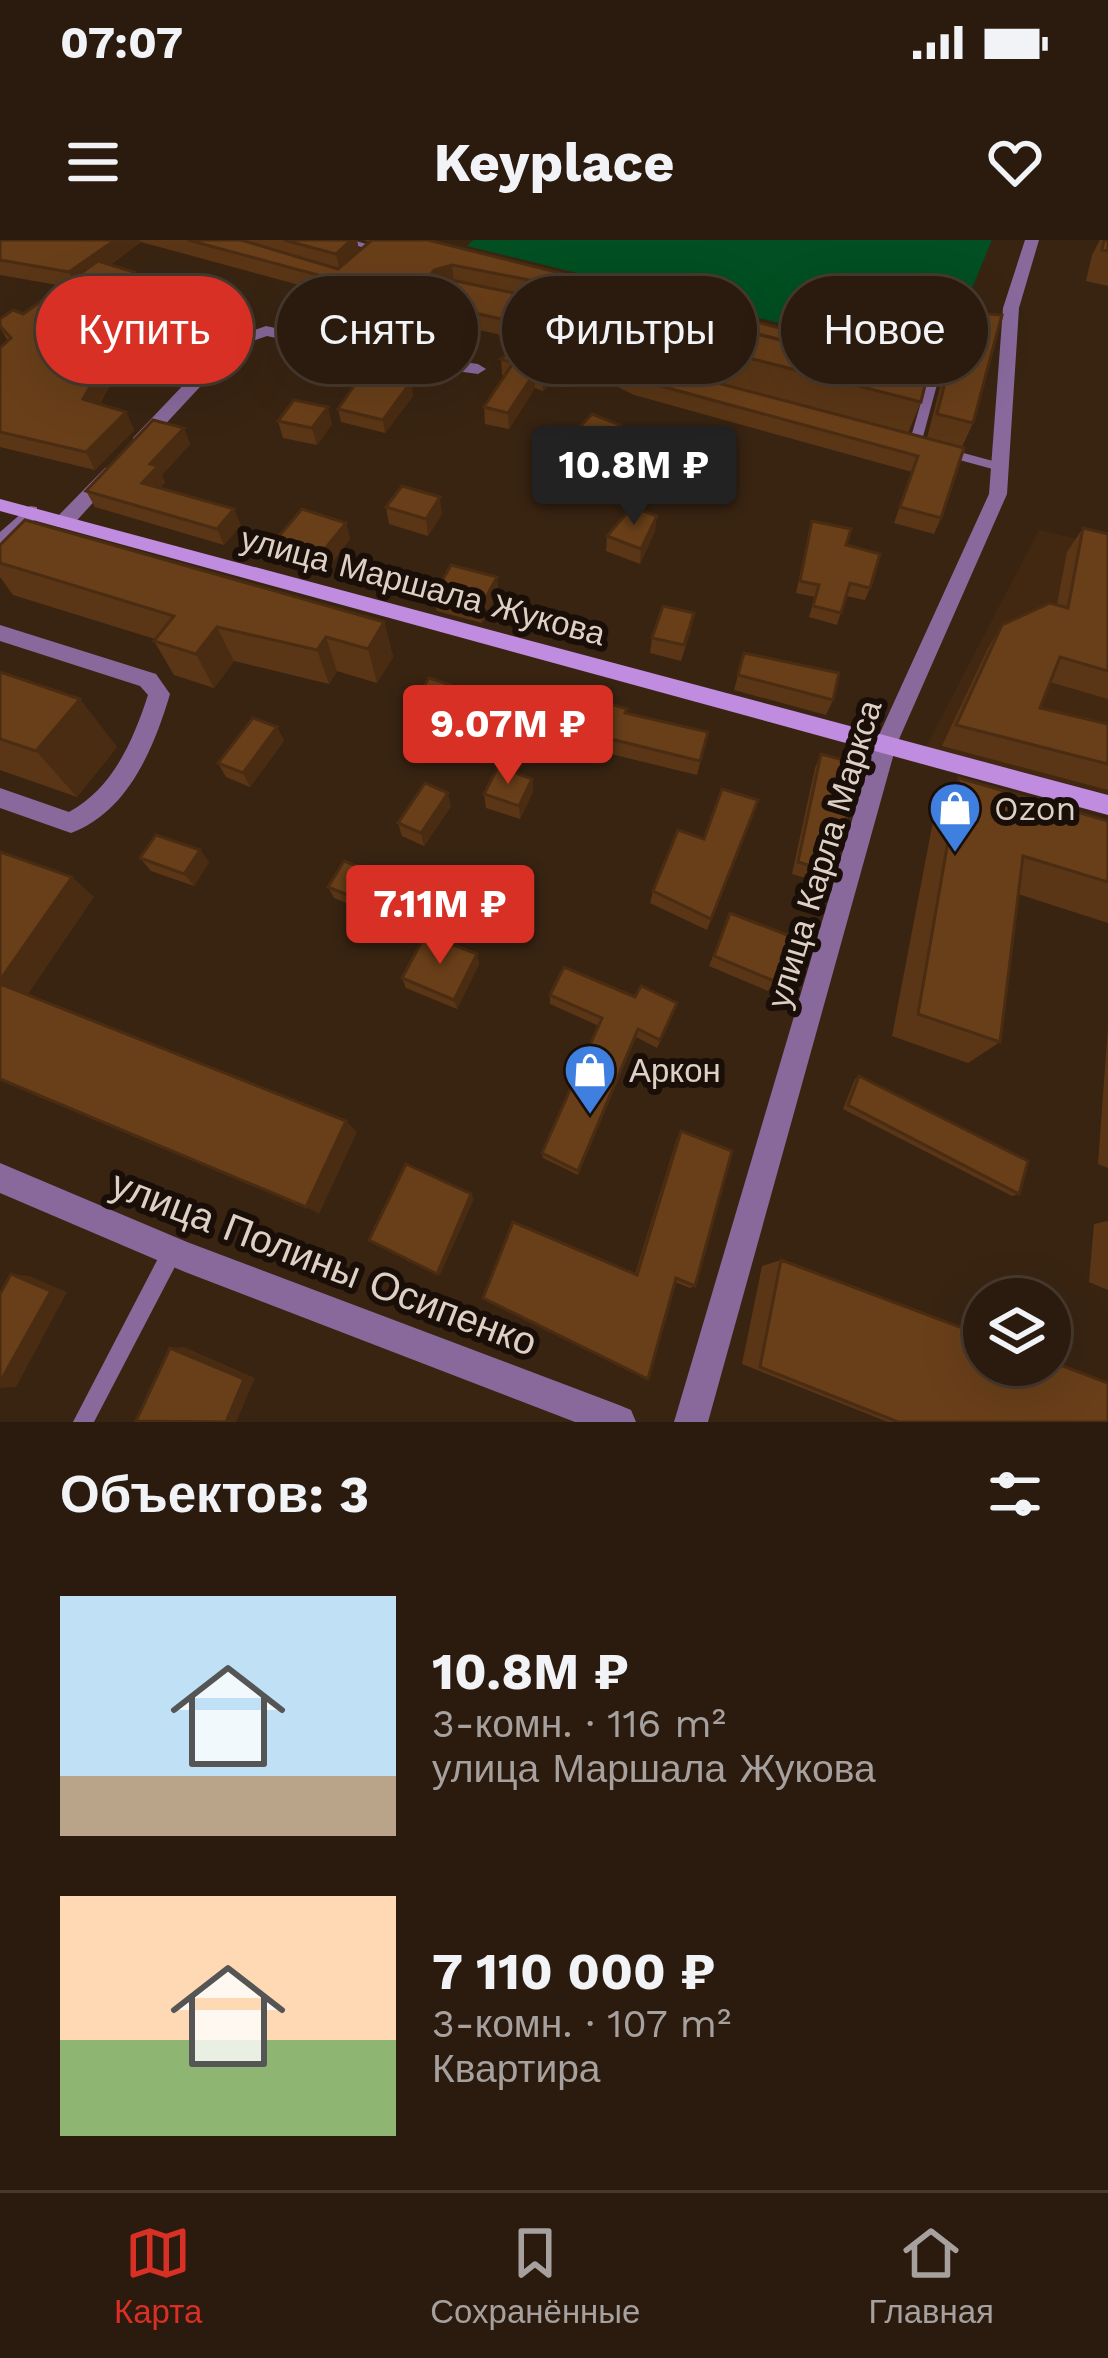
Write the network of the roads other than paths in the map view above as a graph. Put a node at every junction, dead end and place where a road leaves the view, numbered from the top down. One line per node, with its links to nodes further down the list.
1 (342, 240): 3 (lane)
2 (1032, 240): 10 (street, улица Карла Маркса)
3 (362, 263)
4 (277, 333): 13 (street)
5 (933, 384): 7 (lane)
6 (906, 400): 7 (lane)
7 (928, 405): 9 (lane)
8 (893, 439): 9 (lane)
9 (915, 445): 10 (lane)
10 (1000, 467): 16 (street, улица Карла Маркса)
11 (0, 505): 12 (main road, улица Маршала Жукова)
12 (30, 512): 13 (main road, улица Маршала Жукова); 14 (street)
13 (64, 522): 16 (main road, улица Маршала Жукова)
14 (0, 544)
15 (0, 633): 17 (street)
16 (885, 746): 18 (main road, улица Маршала Жукова); 23 (street, улица Карла Маркса)
17 (0, 798)
18 (1108, 805)
19 (0, 1178): 20 (street, улица Полины Осипенко)
20 (172, 1252): 21 (lane); 22 (street, улица Полины Осипенко)
21 (83, 1422)
22 (619, 1422)
23 (691, 1422)

